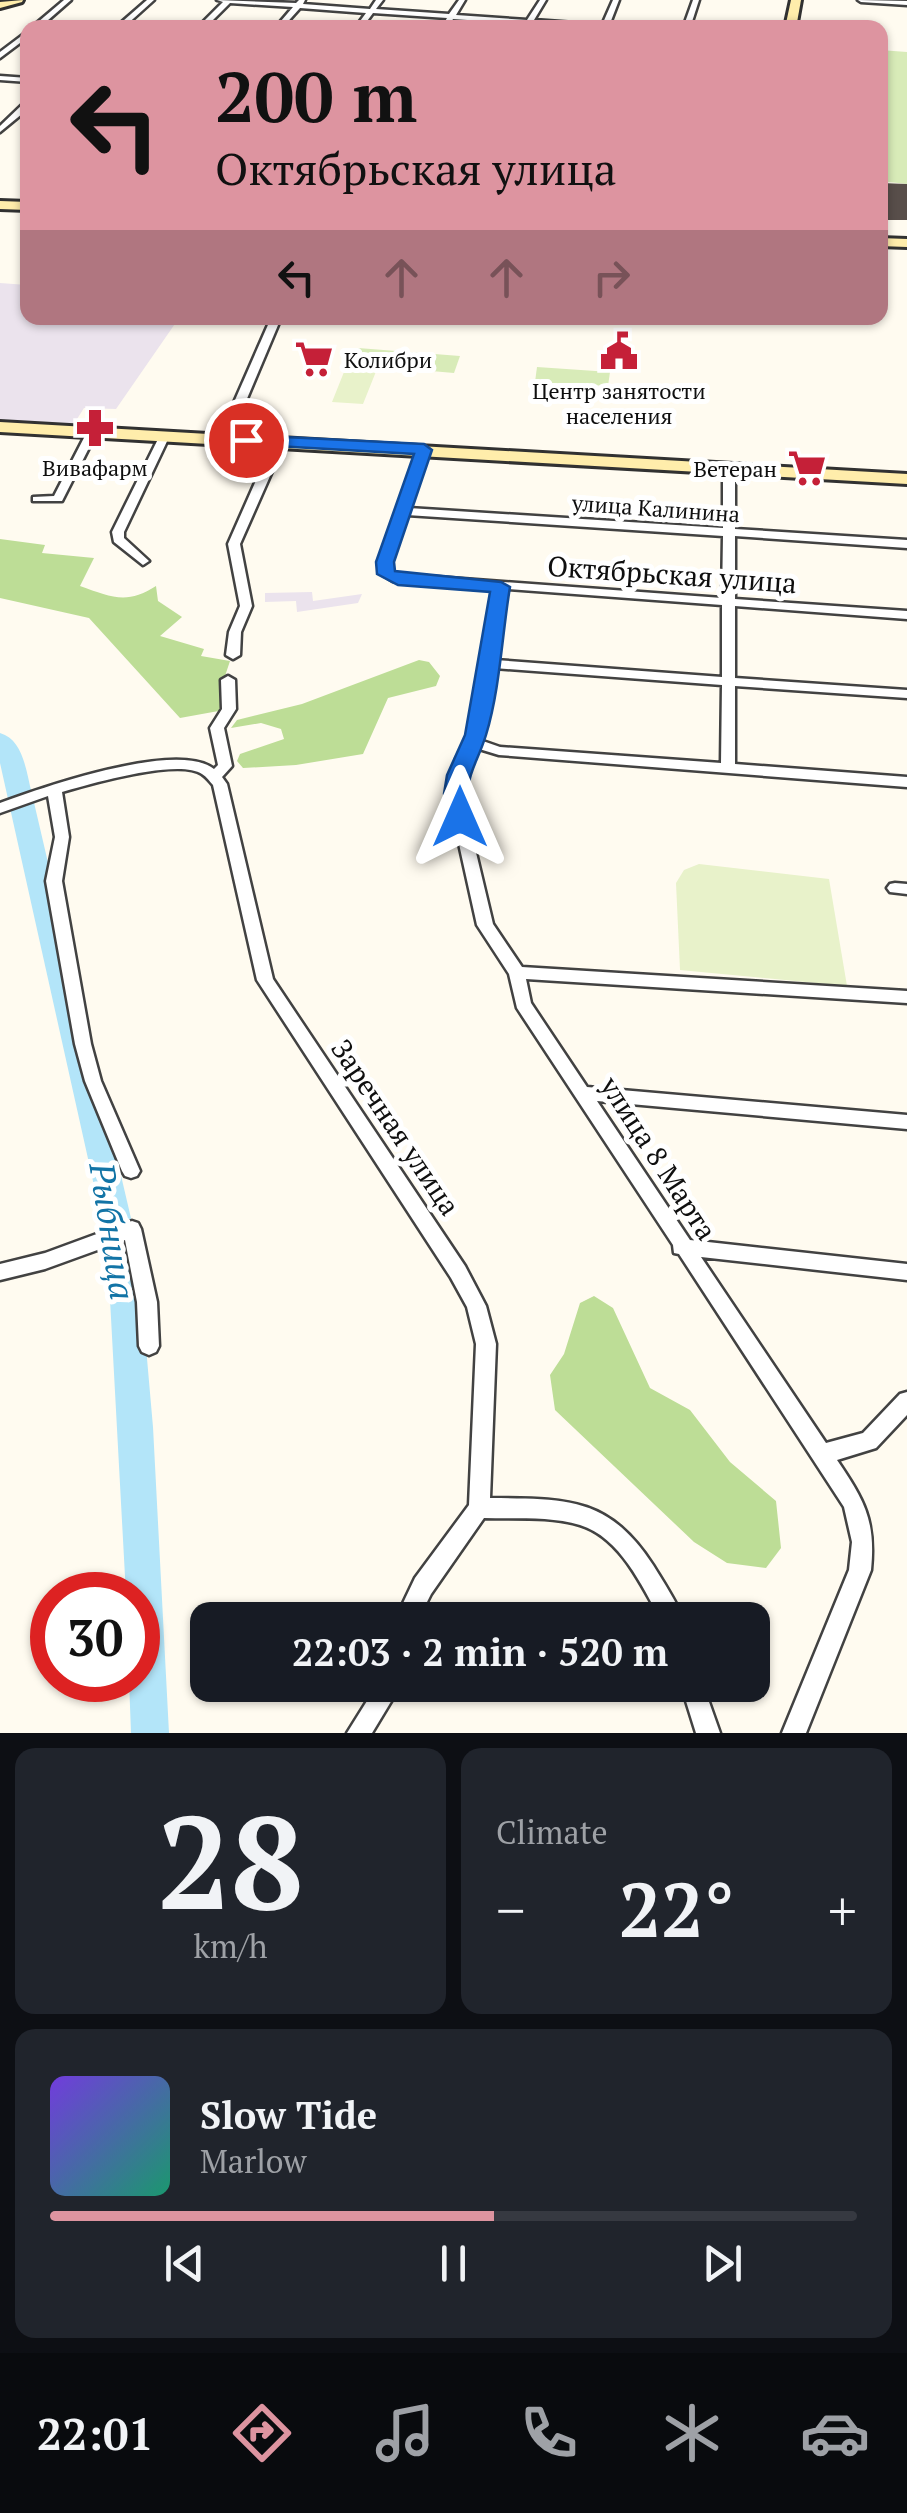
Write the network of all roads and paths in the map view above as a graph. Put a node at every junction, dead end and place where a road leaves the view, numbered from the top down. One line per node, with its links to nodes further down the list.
1 (68, 0): 12 (street)
2 (151, 0): 13 (street)
3 (220, 0): 4 (street)
4 (228, 0): 8 (street); 14 (street)
5 (380, 0): 10 (street)
6 (462, 0): 11 (street)
7 (860, 0): 9 (street)
8 (300, 3): 10 (street)
9 (907, 3)
10 (372, 10): 11 (street); 15 (street)
11 (452, 17): 16 (street); 17 (street)
12 (44, 20)
13 (127, 20)
14 (208, 20)
15 (364, 20)
16 (450, 20)
17 (480, 20)
18 (20, 40): 19 (street)
19 (0, 56)
20 (20, 111): 21 (street)
21 (0, 130)
22 (273, 325): 26 (street)
23 (0, 428): 24 (street)
24 (92, 432): 25 (street); 31 (street)
25 (165, 435): 26 (street); 35 (street)
26 (224, 439): 27 (street)
27 (279, 442): 28 (street); 39 (street)
28 (424, 450): 29 (street); 32 (street, Октябрьская улица)
29 (730, 467): 30 (street); 33 (street)
30 (907, 480)
31 (38, 499)
32 (403, 511): 33 (street, улица Калинина); 36 (street, Октябрьская улица)
33 (729, 534): 34 (street, улица Калинина); 37 (street)
34 (907, 544)
35 (142, 561)
36 (501, 587): 37 (street, Октябрьская улица); 40 (street, улица 8 Марта)
37 (728, 603): 38 (street, Октябрьская улица); 42 (street)
38 (907, 614)
39 (233, 655)
40 (489, 664): 42 (street); 44 (street, улица 8 Марта)
41 (228, 680): 46 (street, Заречная улица)
42 (730, 681): 43 (street); 45 (street)
43 (907, 694)
44 (473, 743): 45 (street); 50 (street, улица 8 Марта)
45 (728, 769): 47 (street)
46 (217, 780): 48 (street); 61 (street, Заречная улица)
47 (907, 782)
48 (47, 790): 49 (street); 54 (street)
49 (6, 806)
50 (517, 974): 51 (street); 52 (street, улица 8 Марта)
51 (907, 998)
52 (582, 1093): 53 (street); 55 (street, улица 8 Марта)
53 (907, 1122)
54 (131, 1171)
55 (681, 1247): 57 (street); 60 (street, улица 8 Марта)
56 (0, 1272): 58 (street)
57 (907, 1272)
58 (149, 1346)
59 (907, 1401): 60 (street)
60 (822, 1454): 68 (street, улица 8 Марта)
61 (479, 1508): 62 (street); 63 (street)
62 (415, 1602)
63 (663, 1602)
64 (379, 1702): 66 (street)
65 (698, 1702): 67 (street)
66 (359, 1733)
67 (708, 1733)
68 (794, 1733)

